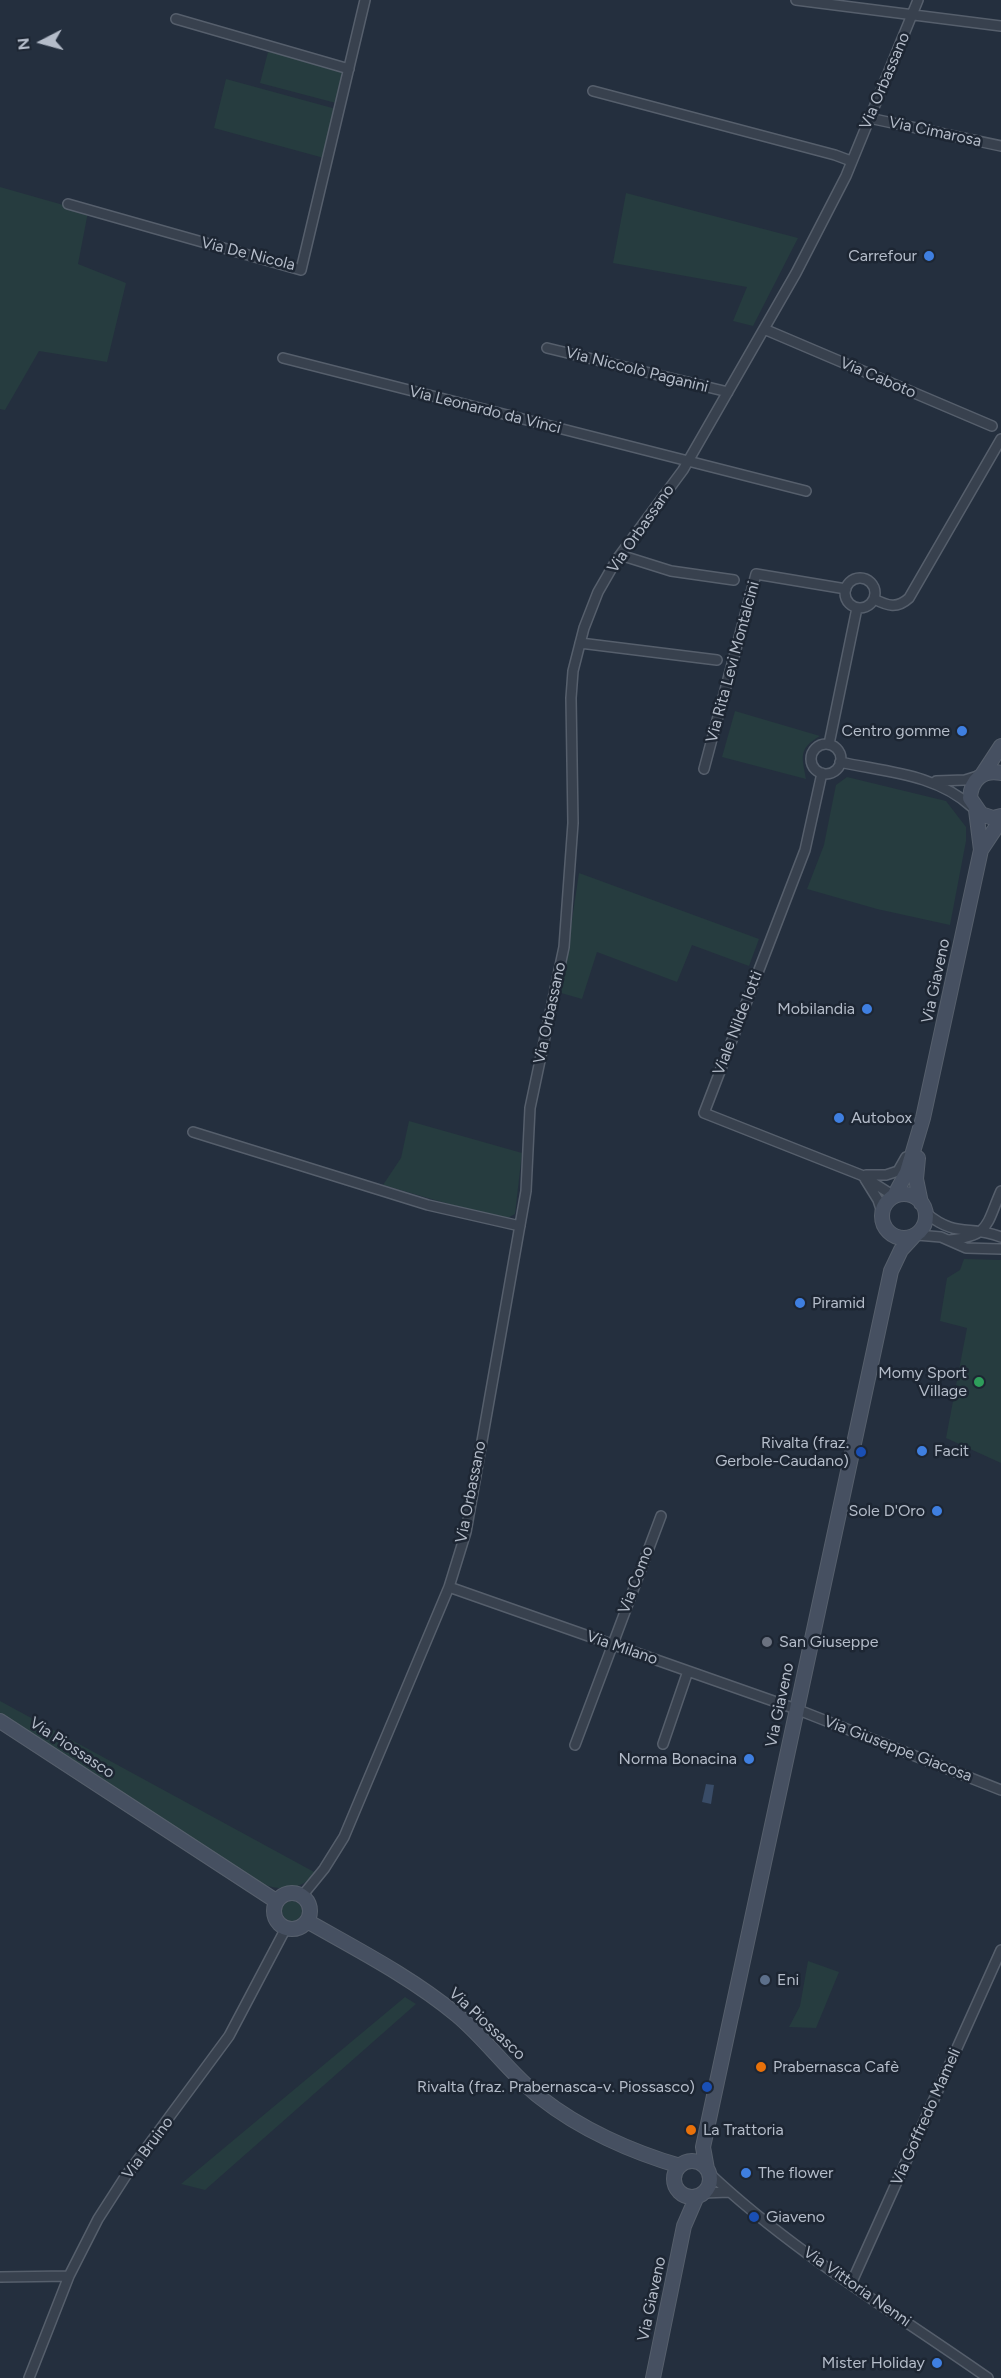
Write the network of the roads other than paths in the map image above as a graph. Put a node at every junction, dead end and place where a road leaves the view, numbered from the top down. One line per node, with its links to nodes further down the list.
1 (365, 0): 7 (street, Via De Nicola)
2 (796, 0): 4 (street)
3 (918, 0): 4 (street, Via Orbassano)
4 (914, 14): 6 (street); 9 (street, Via Orbassano)
5 (176, 19): 7 (street)
6 (1001, 26)
7 (349, 69): 12 (street, Via De Nicola)
8 (593, 91): 11 (street)
9 (869, 118): 10 (street, Via Cimarosa); 11 (street, Via Orbassano)
10 (1001, 146)
11 (851, 161): 13 (street, Via Orbassano)
12 (68, 204)
13 (764, 329): 16 (street, Via Orbassano); 17 (street, Via Caboto)
14 (547, 348): 16 (street, Via Niccolò Paganini)
15 (283, 358): 19 (street, Via Leonardo da Vinci)
16 (728, 392): 19 (street, Via Orbassano)
17 (992, 426)
18 (1001, 439): 24 (street)
19 (687, 462): 20 (street, Via Leonardo da Vinci); 21 (street, Via Orbassano)
20 (806, 491)
21 (620, 555): 22 (street); 26 (street, Via Orbassano)
22 (734, 580)
23 (846, 589): 24 (street); 25 (street); 31 (street, Via Rita Levi Montalcini)
24 (874, 599): 25 (street)
25 (857, 608): 28 (street, Viale Nilde Iotti)
26 (580, 643): 27 (street); 46 (street, Via Orbassano)
27 (717, 660)
28 (829, 744): 30 (street); 32 (street, Viale Nilde Iotti)
29 (1001, 746): 34 (main road, Via Giaveno)
30 (840, 762): 32 (street); 35 (street)
31 (704, 769)
32 (822, 773): 41 (street, Viale Nilde Iotti)
33 (1001, 773): 34 (main road)
34 (982, 775): 35 (street); 36 (main road, Via Giaveno)
35 (930, 781): 36 (street)
36 (976, 810): 37 (main road, Via Giaveno); 38 (main road, Via Giaveno)
37 (1001, 818): 38 (main road, Via Giaveno)
38 (981, 850): 39 (main road, Via Giaveno)
39 (923, 1118): 41 (street, Via Giaveno); 43 (main road, Via Giaveno); 44 (main road, Via Giaveno)
40 (193, 1132): 46 (street)
41 (861, 1175): 43 (street); 45 (street)
42 (1001, 1191): 48 (street)
43 (894, 1196): 44 (main road); 45 (main road, Via Giaveno)
44 (923, 1208): 48 (street); 49 (main road, Via Giaveno)
45 (882, 1212): 47 (main road, Via Giaveno)
46 (520, 1226): 55 (street, Via Orbassano)
47 (885, 1229): 49 (main road); 53 (main road, Via Giaveno)
48 (982, 1231): 50 (street); 51 (street)
49 (915, 1236): 51 (street); 53 (main road, Via Giaveno)
50 (1001, 1238)
51 (949, 1240): 52 (street)
52 (1001, 1249)
53 (891, 1271): 58 (main road, Via Giaveno)
54 (661, 1516): 56 (street, Via Como)
55 (449, 1587): 56 (street, Via Milano); 63 (street, Via Orbassano)
56 (611, 1644): 57 (street, Via Milano); 60 (street, Via Como)
57 (688, 1671): 58 (street, Via Milano); 61 (street)
58 (795, 1709): 62 (street, Via Giuseppe Giacosa); 68 (main road, Via Giaveno)
59 (0, 1721): 64 (main road, Via Piossasco)
60 (575, 1744)
61 (663, 1744)
62 (1001, 1790)
63 (302, 1896): 64 (main road); 65 (main road)
64 (276, 1901): 66 (main road)
65 (307, 1921): 66 (main road); 69 (main road, Via Piossasco)
66 (286, 1928): 75 (street, Via Bruino)
67 (1001, 1950): 76 (street, Via Goffredo Mameli)
68 (703, 2147): 70 (main road); 71 (main road, Via Giaveno)
69 (642, 2153): 70 (main road, Via Piossasco); 73 (main road, Via Piossasco)
70 (684, 2164): 71 (main road); 73 (main road, Via Giaveno)
71 (708, 2171): 72 (street, Via Vittoria Nenni); 73 (main road, Via Giaveno)
72 (729, 2192): 73 (street); 76 (street, Via Vittoria Nenni)
73 (690, 2193): 78 (main road, Via Giaveno)
74 (0, 2277): 75 (street)
75 (69, 2277): 77 (street, Via Bruino)
76 (851, 2284): 79 (street, Via Vittoria Nenni)
77 (29, 2378)
78 (653, 2378)
79 (988, 2378)

